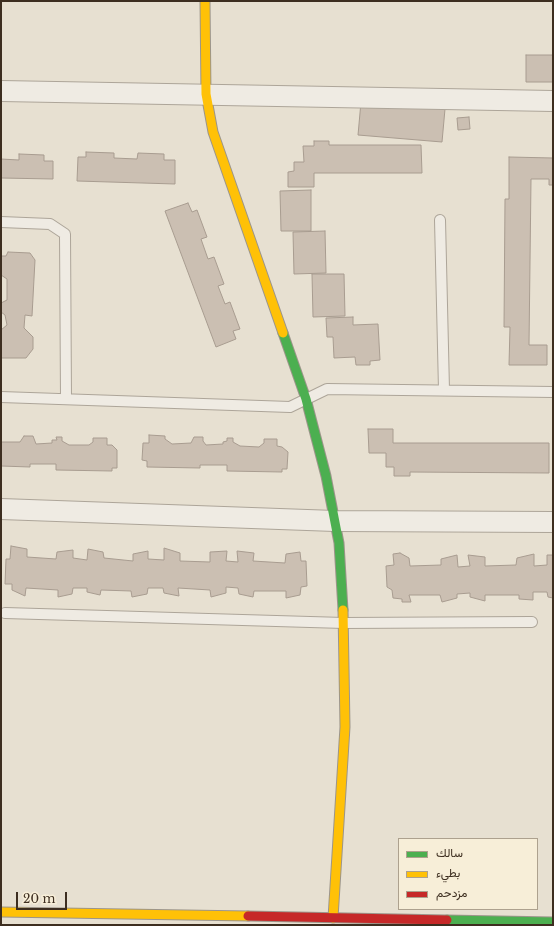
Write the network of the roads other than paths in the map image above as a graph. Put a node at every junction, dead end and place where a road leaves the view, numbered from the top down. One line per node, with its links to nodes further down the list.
1 (205, 1): 3 (street)
2 (1, 91): 3 (street)
3 (206, 94): 4 (street); 11 (street)
4 (553, 101)
5 (440, 220): 7 (lane)
6 (1, 222): 10 (lane)
7 (444, 390): 8 (lane); 11 (lane)
8 (553, 392)
9 (1, 397): 10 (lane)
10 (66, 399): 11 (lane)
11 (306, 399): 13 (street)
12 (1, 509): 13 (street)
13 (335, 521): 14 (street); 17 (street)
14 (553, 522)
15 (5, 613): 17 (lane)
16 (532, 622): 17 (lane)
17 (344, 623): 19 (street)
18 (1, 912): 19 (street)
19 (334, 918): 20 (street)
20 (553, 922)

